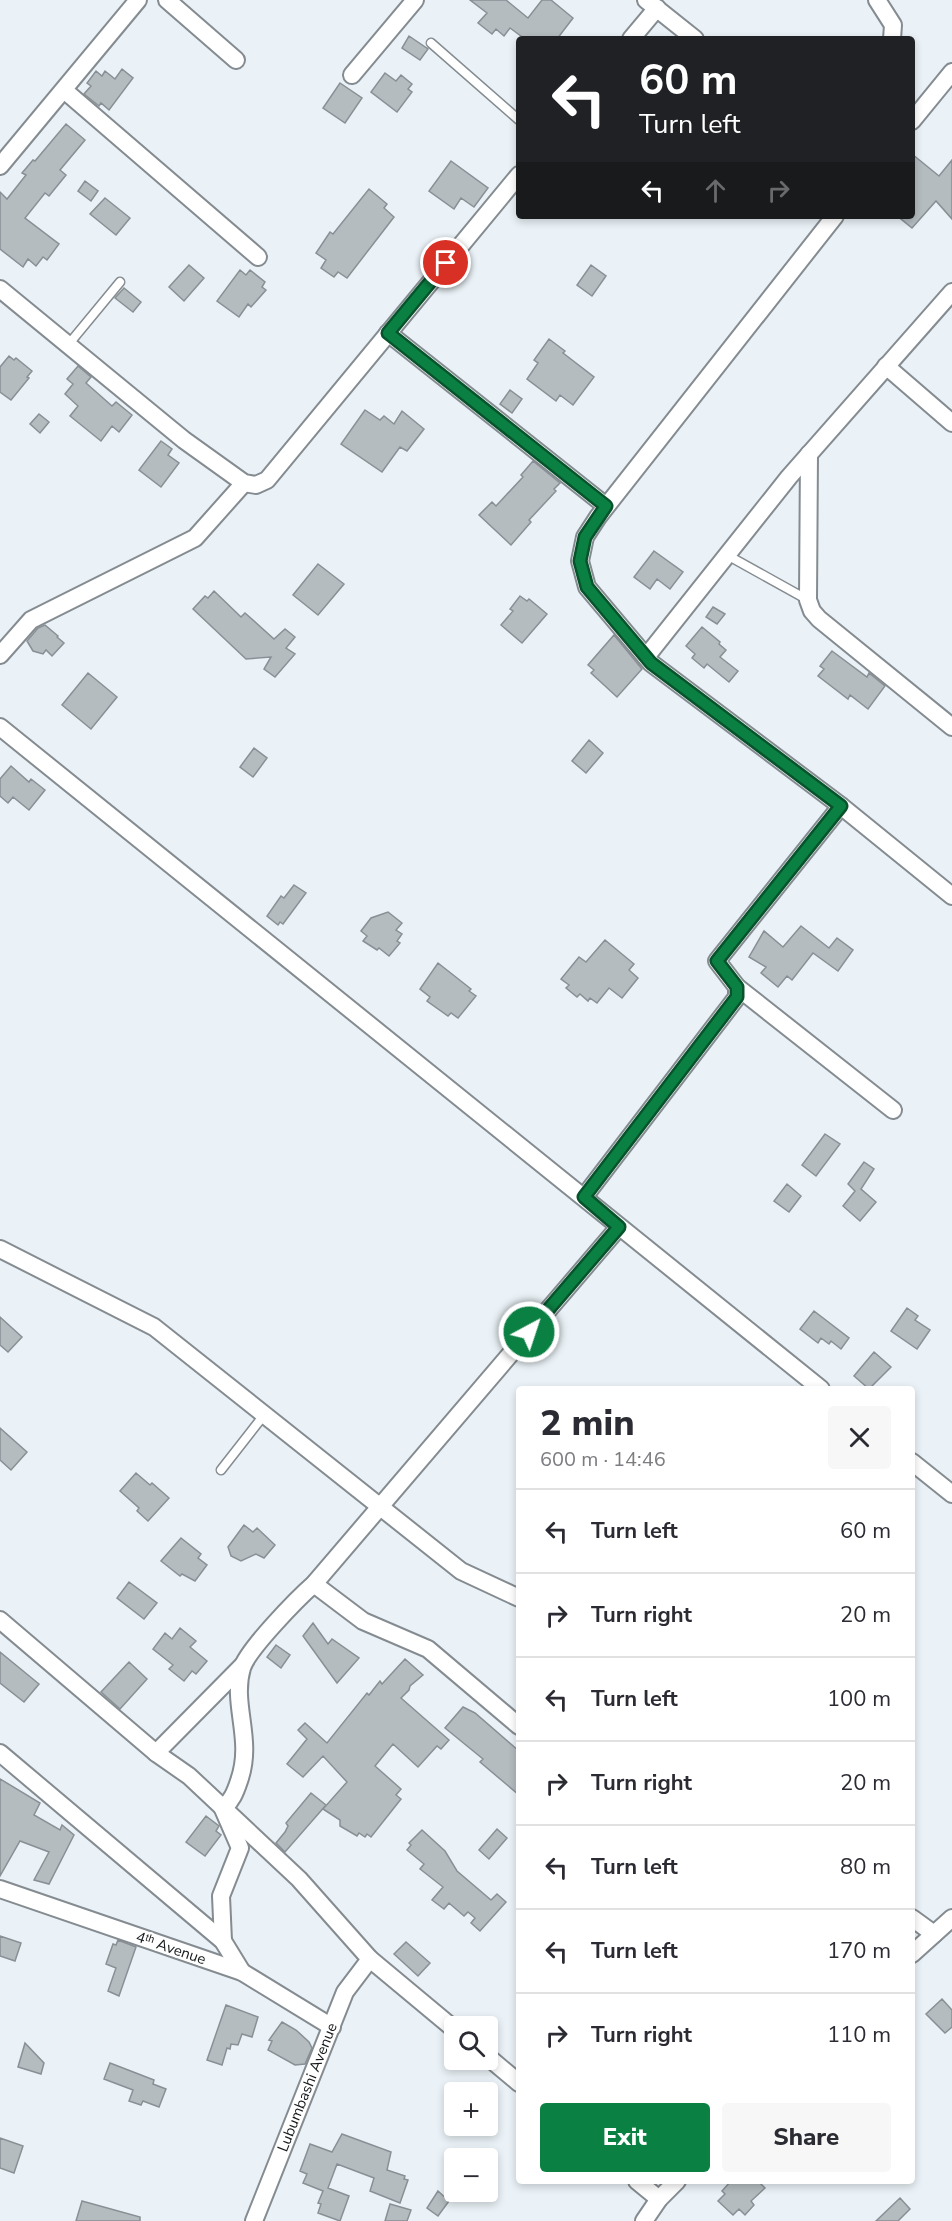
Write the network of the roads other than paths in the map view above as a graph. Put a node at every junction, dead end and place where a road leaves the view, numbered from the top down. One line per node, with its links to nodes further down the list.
1 (138, 0): 13 (street)
2 (167, 0): 10 (street)
3 (415, 0): 12 (street)
4 (878, 0): 8 (street)
5 (651, 4): 6 (street); 7 (street)
6 (633, 36)
7 (691, 36)
8 (892, 36)
9 (431, 43): 15 (lane)
10 (236, 60)
11 (952, 72): 14 (street)
12 (352, 75)
13 (64, 90): 16 (street); 19 (street)
14 (915, 114)
15 (516, 117)
16 (0, 166)
17 (516, 179): 23 (street)
18 (833, 219): 29 (street)
19 (258, 257)
20 (120, 282): 24 (lane)
21 (0, 289): 24 (street)
22 (952, 292): 25 (street)
23 (388, 333): 28 (street); 29 (street)
24 (68, 345): 28 (street)
25 (886, 366): 26 (street); 27 (street)
26 (952, 423)
27 (809, 454): 30 (street); 31 (street)
28 (244, 483): 32 (street)
29 (606, 506): 33 (street)
30 (727, 555): 31 (lane); 33 (street)
31 (808, 600): 35 (street)
32 (0, 655)
33 (646, 657): 36 (street)
34 (0, 727): 40 (street)
35 (952, 727)
36 (841, 806): 37 (street); 38 (street)
37 (952, 896)
38 (737, 987): 39 (street); 40 (street)
39 (893, 1110)
40 (584, 1197): 41 (street)
41 (619, 1227): 43 (street); 48 (street)
42 (0, 1250): 44 (street)
43 (817, 1386)
44 (264, 1415): 46 (lane); 48 (street)
45 (915, 1464): 47 (street)
46 (221, 1470)
47 (952, 1494)
48 (380, 1507): 49 (street); 50 (street)
49 (314, 1584): 52 (street); 53 (street)
50 (516, 1597)
51 (0, 1620): 55 (street)
52 (243, 1666): 55 (street); 56 (street)
53 (516, 1723)
54 (0, 1753): 61 (street)
55 (156, 1753): 56 (street)
56 (223, 1809): 61 (street); 63 (street)
57 (0, 1889): 64 (street, 4ᵗʰ Avenue)
58 (952, 1918): 60 (street)
59 (915, 1920): 60 (street)
60 (934, 1934): 62 (street)
61 (223, 1941): 64 (street)
62 (915, 1951)
63 (370, 1959): 65 (street); 66 (street, Lubumbashi Avenue)
64 (242, 1972): 66 (street, 4ᵗʰ Avenue)
65 (444, 2021)
66 (332, 2027): 72 (street, Lubumbashi Avenue)
67 (498, 2065): 68 (street)
68 (516, 2080)
69 (641, 2184): 71 (street)
70 (674, 2184): 71 (street)
71 (659, 2199): 73 (street)
72 (254, 2221)
73 (644, 2221)

